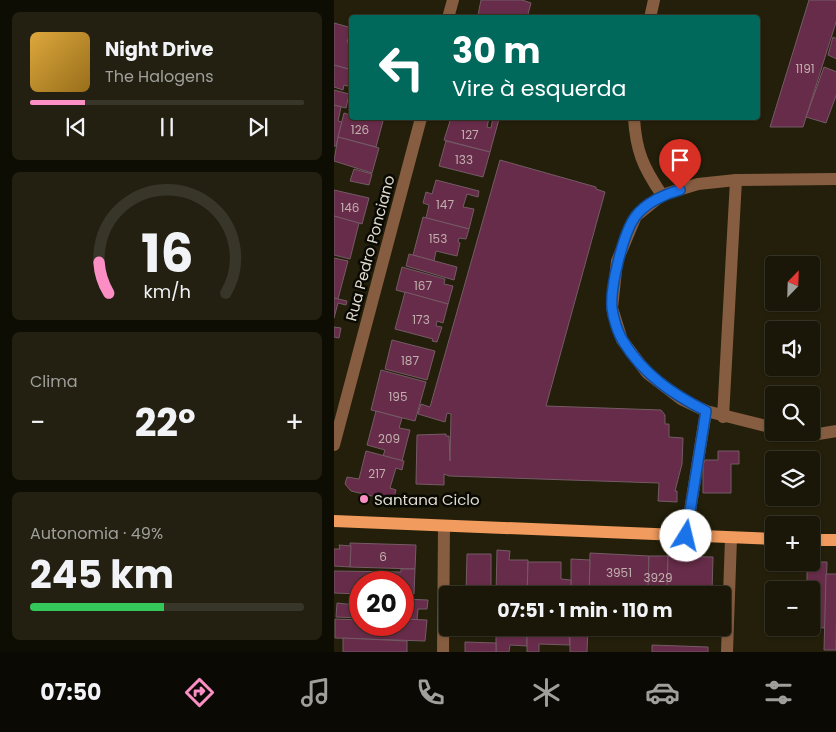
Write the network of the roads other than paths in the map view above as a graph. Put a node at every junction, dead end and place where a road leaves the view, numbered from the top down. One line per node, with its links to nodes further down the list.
1 (452, 0): 3 (street)
2 (654, 0): 4 (street)
3 (449, 15)
4 (651, 15)
5 (420, 120): 15 (street, Rua Pedro Ponciano)
6 (634, 120): 9 (street)
7 (836, 179): 8 (street)
8 (736, 180): 9 (street); 11 (street)
9 (662, 195): 10 (street)
10 (706, 411): 11 (street); 18 (street)
11 (723, 417): 12 (street)
12 (765, 426)
13 (836, 432): 14 (street)
14 (820, 433)
15 (334, 445)
16 (334, 521): 17 (main road)
17 (444, 526): 18 (main road); 23 (street)
18 (686, 536): 19 (main road)
19 (731, 538): 20 (main road); 24 (street)
20 (765, 539)
21 (820, 540): 22 (main road)
22 (836, 540)
23 (443, 652)
24 (727, 652)

